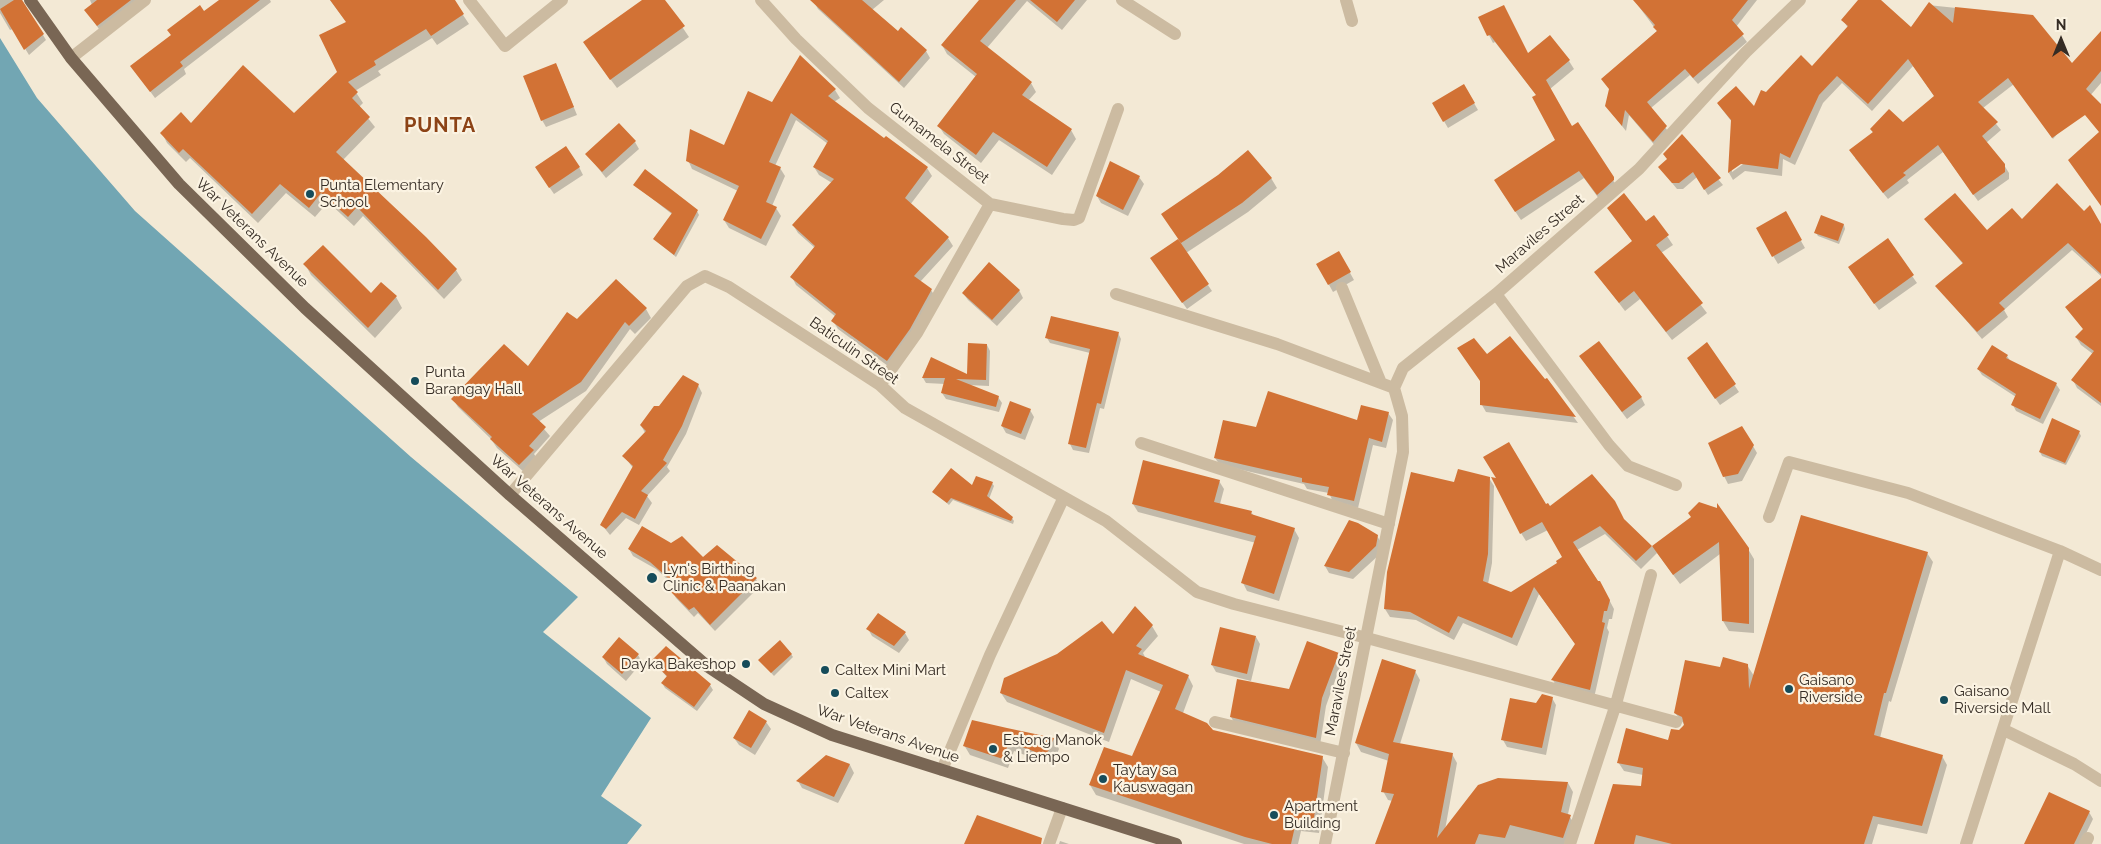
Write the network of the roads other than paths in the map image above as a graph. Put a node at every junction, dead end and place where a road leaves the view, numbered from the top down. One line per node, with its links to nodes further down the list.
1 (30, 0): 11 (main road, War Veterans Avenue)
2 (145, 0): 11 (street)
3 (470, 0): 4 (street)
4 (562, 0)
5 (761, 0): 13 (street, Gumamela Street)
6 (1346, 0): 9 (street)
7 (1800, 0): 16 (street, Maraviles Street)
8 (1125, 2): 10 (street)
9 (1352, 22)
10 (1175, 34)
11 (71, 58): 22 (main road, War Veterans Avenue)
12 (1118, 109): 13 (street)
13 (990, 204): 18 (street, Gumamela Street)
14 (1342, 288): 17 (street)
15 (1116, 294): 17 (street)
16 (1496, 294): 19 (street, Maraviles Street); 21 (street)
17 (1381, 383): 19 (street)
18 (880, 385): 22 (street, Baticulin Street); 23 (street, Baticulin Street)
19 (1394, 388): 25 (street, Maraviles Street)
20 (1141, 443): 25 (street)
21 (1676, 485)
22 (510, 495): 35 (main road, War Veterans Avenue)
23 (1064, 498): 29 (street, Baticulin Street); 35 (street)
24 (1769, 517): 26 (street)
25 (1389, 524): 29 (street, Maraviles Street)
26 (2060, 550): 27 (street); 33 (street)
27 (2101, 570)
28 (1651, 575): 30 (street)
29 (1367, 638): 30 (street, Baticulin Street); 34 (street, Maraviles Street)
30 (1616, 704): 32 (street, Baticulin Street); 41 (street)
31 (1216, 722): 34 (street)
32 (1676, 722)
33 (2004, 730): 36 (street); 42 (street)
34 (1344, 753): 40 (street, Maraviles Street)
35 (942, 770): 37 (main road, War Veterans Avenue)
36 (2101, 781)
37 (1062, 808): 38 (street); 39 (main road, War Veterans Avenue)
38 (1049, 844)
39 (1176, 844)
40 (1325, 844)
41 (1570, 844)
42 (1966, 844)

